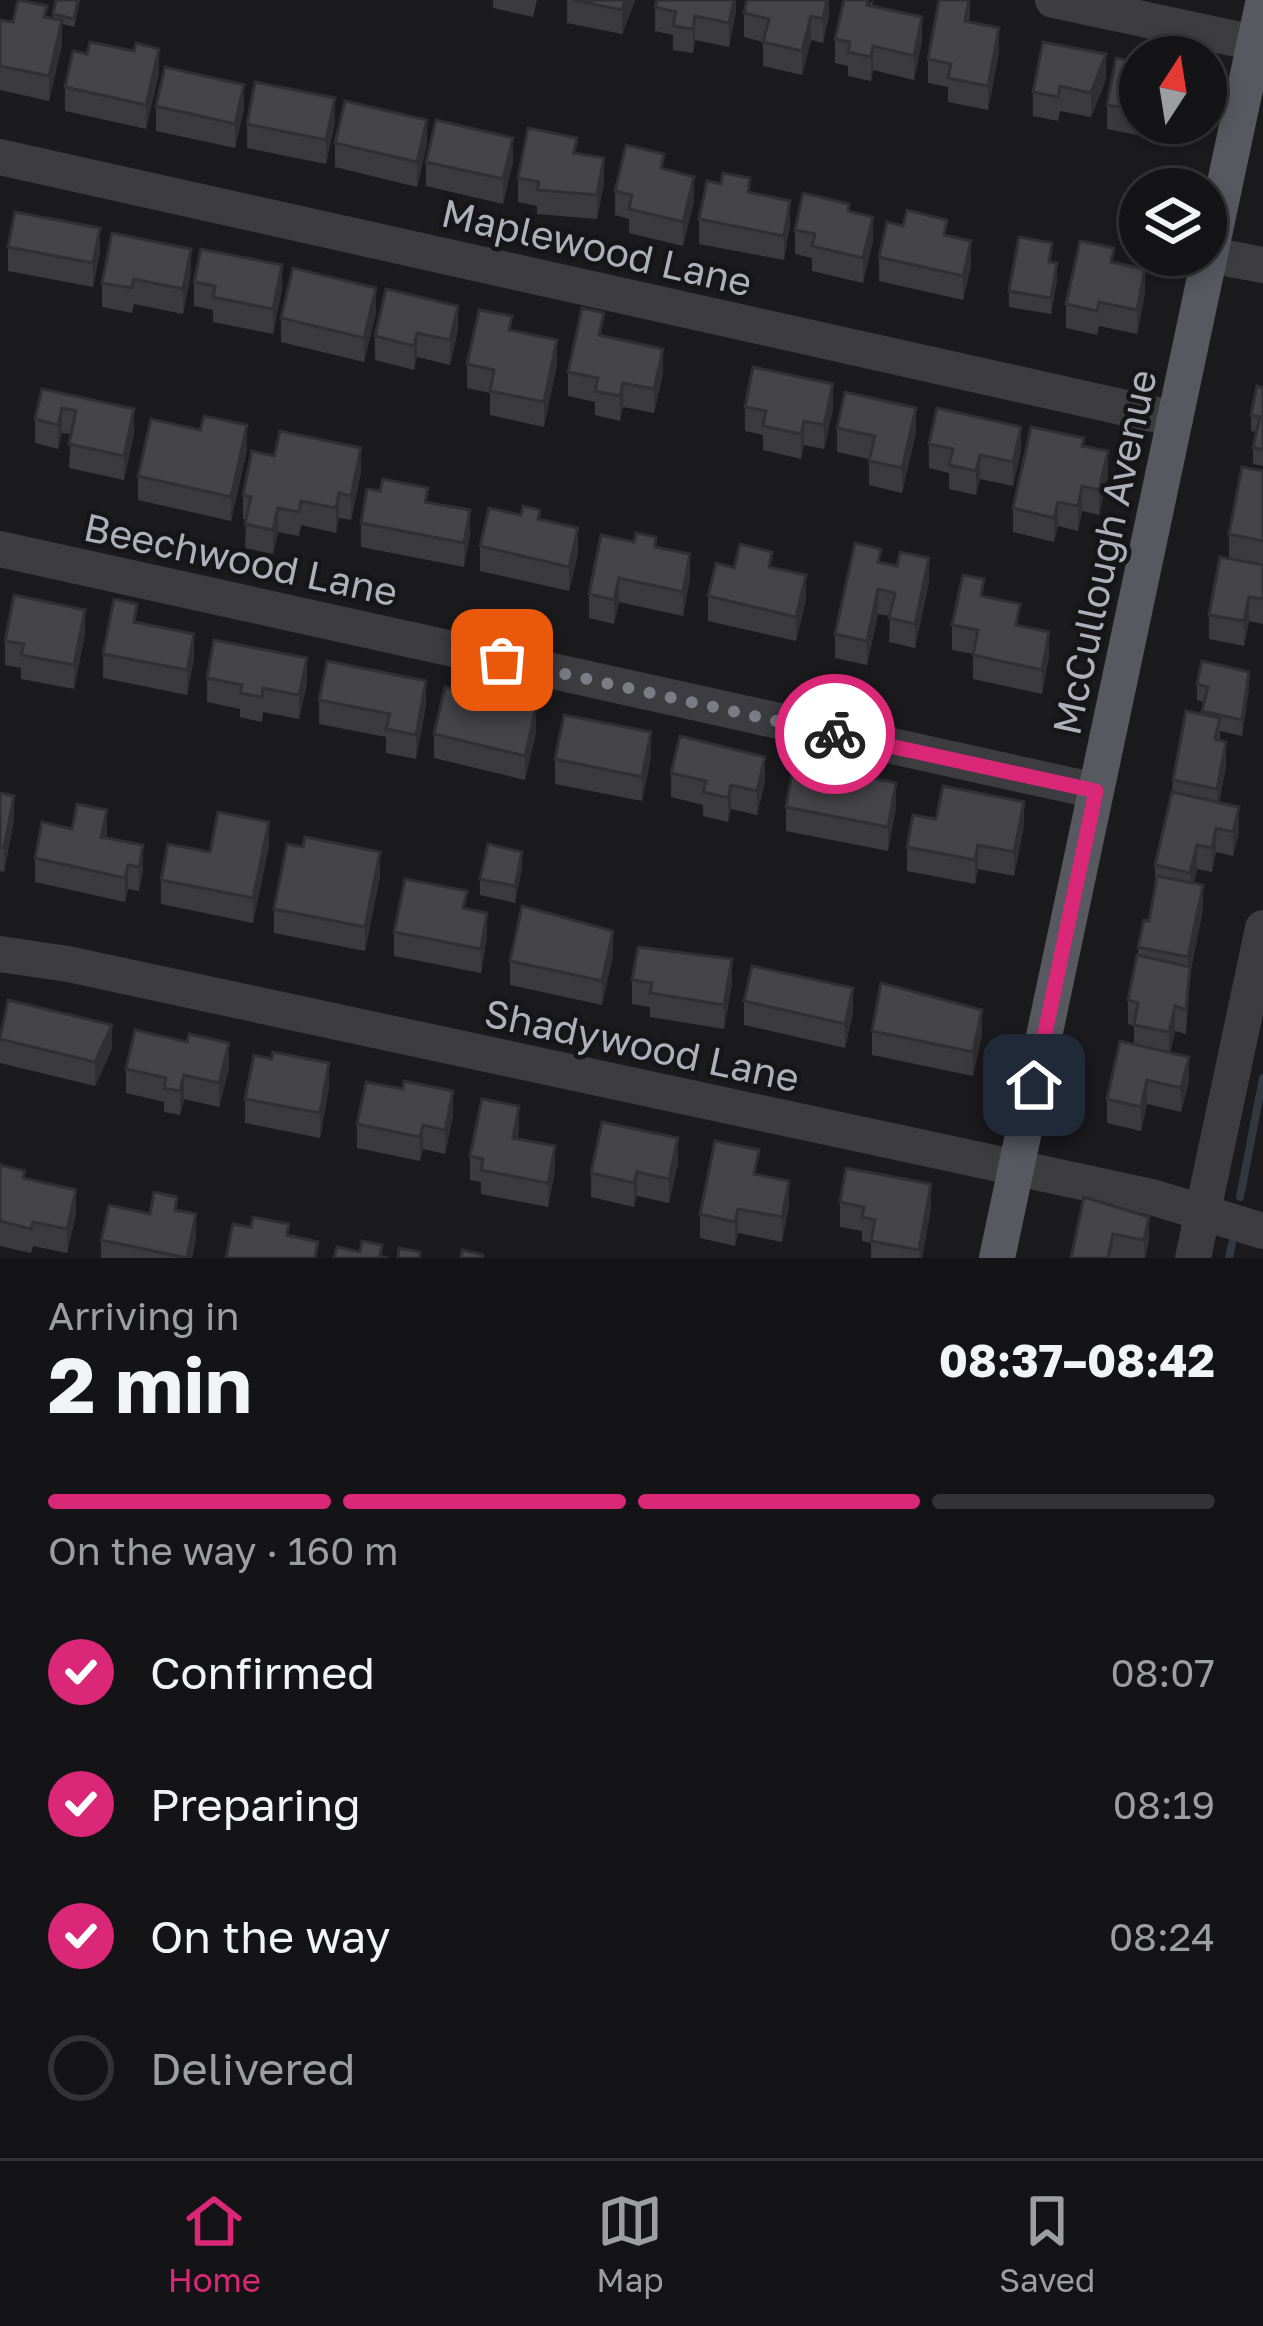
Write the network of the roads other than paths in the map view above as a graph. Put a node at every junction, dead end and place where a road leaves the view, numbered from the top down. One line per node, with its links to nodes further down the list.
1 (1053, 0): 3 (street)
2 (1263, 4): 3 (main road, McCullough Avenue)
3 (1255, 43): 5 (main road, McCullough Avenue)
4 (0, 157): 9 (street, Maplewood Lane)
5 (1227, 174)
6 (1227, 258): 7 (street)
7 (1263, 265)
8 (1205, 276): 9 (main road, McCullough Avenue)
9 (1175, 419): 11 (main road, McCullough Avenue)
10 (0, 549): 11 (street, Beechwood Lane)
11 (1096, 791): 14 (main road, McCullough Avenue)
12 (1263, 928): 15 (street)
13 (0, 954): 14 (street, Shadywood Lane)
14 (1016, 1168): 15 (street, Shadywood Lane); 17 (main road, McCullough Avenue)
15 (1203, 1213): 16 (street, Shadywood Lane); 18 (street)
16 (1263, 1231)
17 (997, 1258)
18 (1193, 1258)

